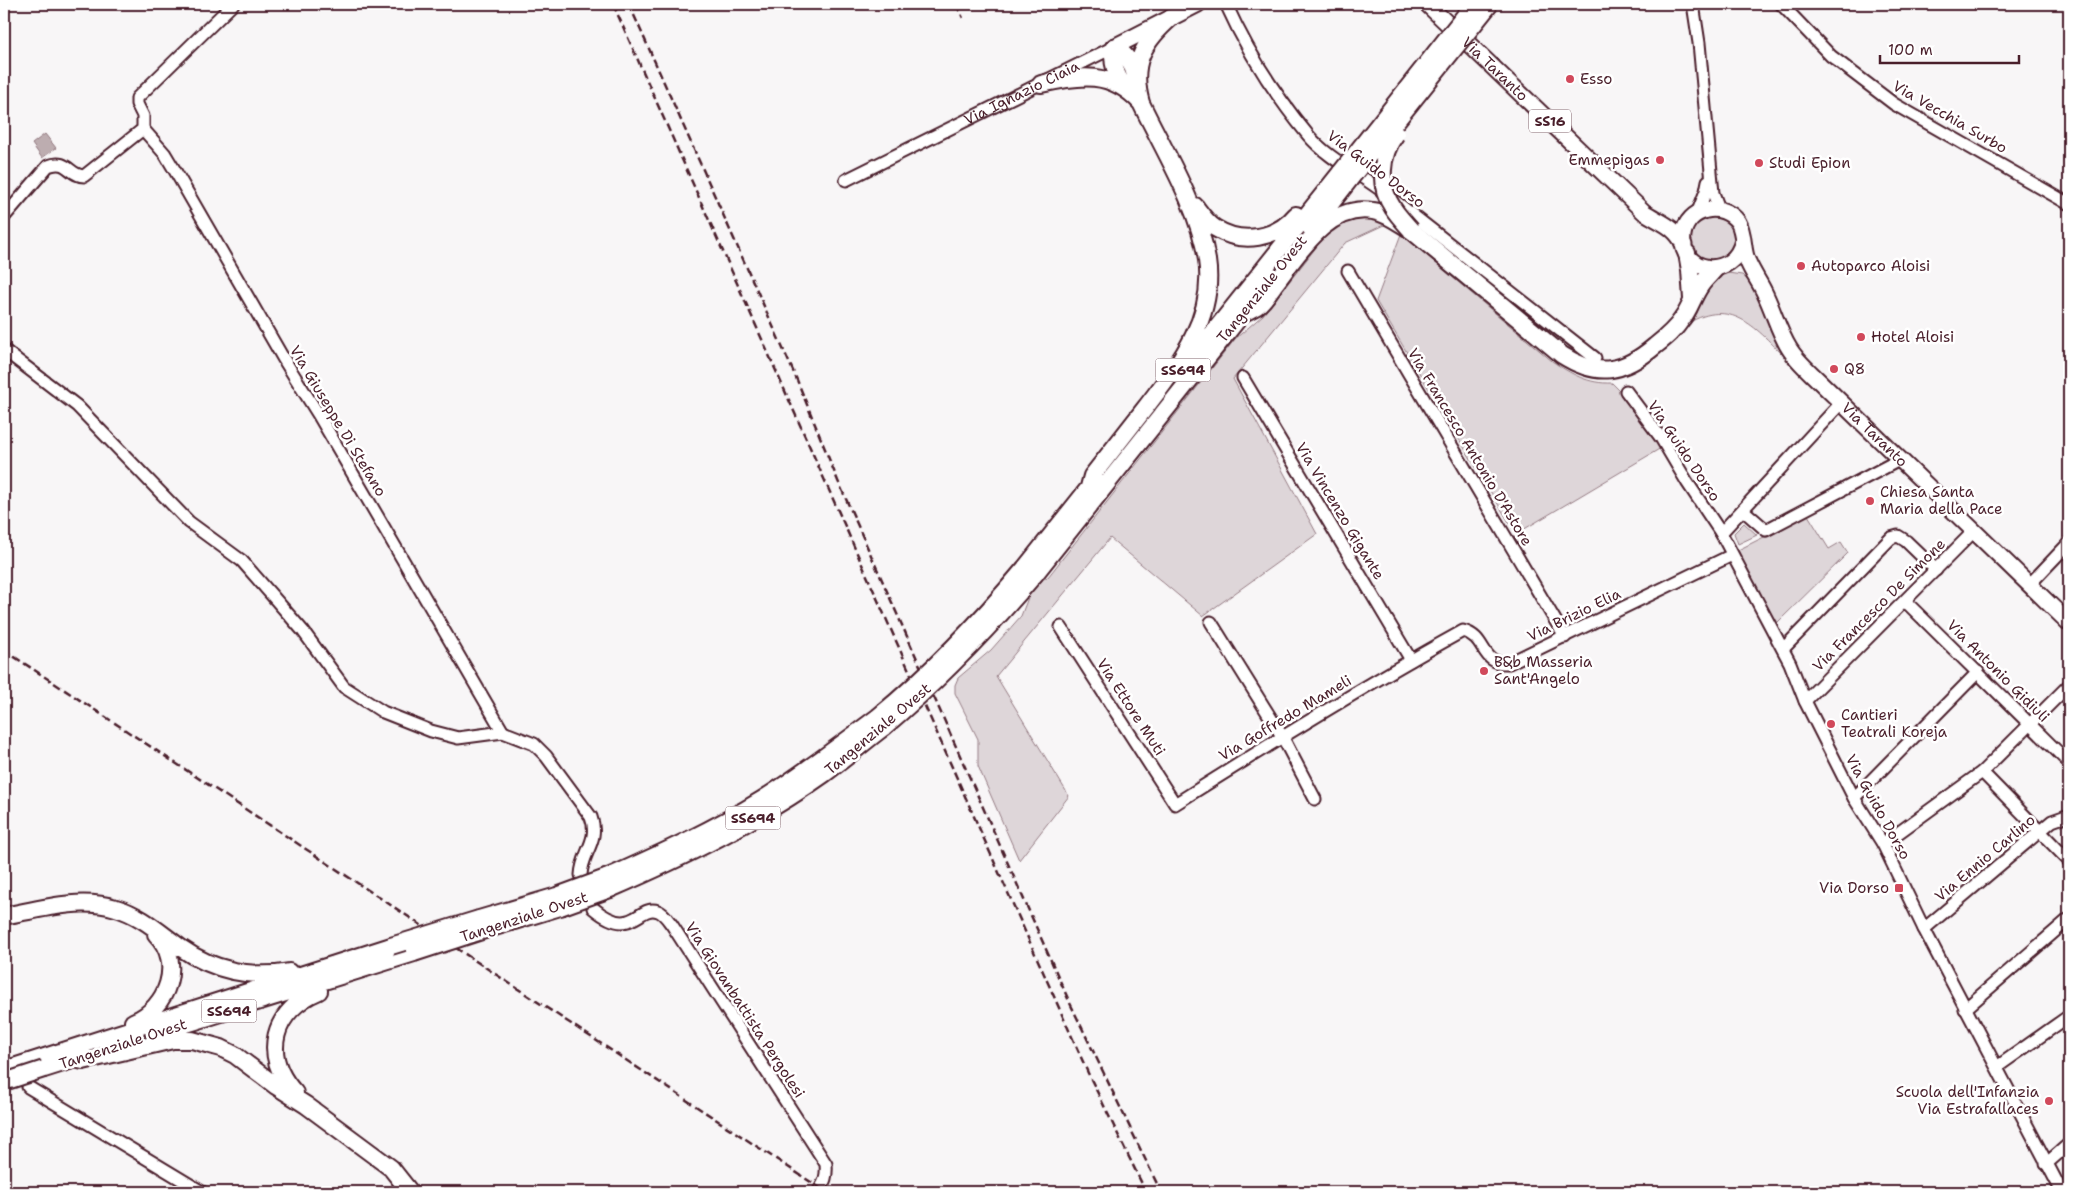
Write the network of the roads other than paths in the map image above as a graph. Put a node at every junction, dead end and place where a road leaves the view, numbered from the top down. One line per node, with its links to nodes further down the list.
1 (234, 4): 14 (street)
2 (1198, 4): 9 (main road, Via Ignazio Ciaia)
3 (1226, 4): 33 (street, Via Guido Dorso)
4 (1428, 4): 19 (main road, Via Taranto / SS16)
5 (1474, 4): 16 (highway, Tangenziale Ovest / SS694, bridge)
6 (1490, 4): 11 (highway, Tangenziale Ovest / SS694, bridge)
7 (1693, 4): 15 (street)
8 (1781, 4): 20 (street, Via Vecchia Surbo)
9 (1172, 17): 10 (main road, Via Ignazio Ciaia); 12 (highway)
10 (1114, 47): 12 (highway); 13 (street, Via Ignazio Ciaia)
11 (1454, 49): 16 (highway, Tangenziale Ovest / SS694, bridge); 24 (highway, bridge)
12 (1131, 83): 13 (highway); 18 (highway)
13 (1041, 84): 17 (street, Via Ignazio Ciaia)
14 (143, 129): 23 (street); 58 (street, Via Giuseppe Di Stefano)
15 (1710, 169): 21 (street); 22 (street)
16 (1342, 173): 18 (highway); 31 (highway, Tangenziale Ovest / SS694); 38 (highway, Tangenziale Ovest / SS694)
17 (846, 180)
18 (1185, 192): 38 (highway)
19 (1627, 195): 22 (main road, Via Taranto); 26 (main road, Via Taranto)
20 (2069, 204)
21 (1725, 212): 22 (main road, Via Taranto); 25 (main road, Via Taranto)
22 (1694, 216): 26 (main road)
23 (4, 217)
24 (1411, 230): 30 (highway); 31 (highway)
25 (1742, 240): 27 (main road); 29 (main road, Via Taranto)
26 (1685, 249): 27 (main road, Via Taranto); 30 (highway)
27 (1719, 268): 29 (main road, Via Taranto); 30 (highway)
28 (1348, 271): 51 (street, Via Francesco Antonio D'Astore)
29 (1766, 294): 36 (main road, Via Taranto)
30 (1692, 302)
31 (1243, 313): 45 (highway, Tangenziale Ovest / SS694)
32 (4, 350): 58 (street)
33 (1595, 358)
34 (1243, 378): 53 (street, Via Vincenzo Gigante)
35 (1626, 391): 41 (street, Via Guido Dorso)
36 (1842, 403): 37 (main road, Via Taranto); 39 (street)
37 (1901, 460): 39 (street); 40 (main road, Via Taranto)
38 (1089, 487): 45 (highway, Tangenziale Ovest / SS694)
39 (1743, 510): 41 (street)
40 (1974, 531): 44 (street, Via Francesco De Simone); 46 (main road, Via Taranto)
41 (1721, 533): 43 (street, Via Guido Dorso)
42 (2069, 543): 46 (street)
43 (1732, 555): 51 (street, Via Brizio Elia); 52 (street, Via Guido Dorso)
44 (1936, 570): 47 (street, Via Francesco De Simone); 52 (street)
45 (1030, 571): 74 (highway, Tangenziale Ovest / SS694, bridge)
46 (2030, 584): 49 (main road, Via Taranto)
47 (1905, 601): 54 (street, Via Antonio Gidiuli); 56 (street, Via Francesco De Simone)
48 (1211, 622): 59 (street)
49 (2069, 623)
50 (1061, 627): 64 (street, Via Ettore Muti)
51 (1565, 637): 53 (street, Via Brizio Elia)
52 (1783, 650): 56 (street, Via Guido Dorso)
53 (1411, 660): 59 (street, Via Goffredo Mameli)
54 (1978, 672): 57 (street, Via Antonio Gidiuli); 62 (street)
55 (2069, 685): 57 (street)
56 (1805, 701): 62 (street, Via Guido Dorso)
57 (2031, 724): 60 (street, Via Antonio Gidiuli); 61 (street)
58 (503, 732): 69 (street)
59 (1282, 736): 63 (street); 64 (street, Via Goffredo Mameli)
60 (2069, 763)
61 (1982, 772): 66 (street); 67 (street)
62 (1854, 798): 67 (street, Via Guido Dorso)
63 (1316, 799)
64 (1175, 804)
65 (2069, 815): 66 (street, Via Ennio Carlino)
66 (2040, 832): 68 (street); 75 (street, Via Ennio Carlino)
67 (1883, 844): 75 (street, Via Guido Dorso)
68 (2069, 861)
69 (580, 875)
70 (593, 908): 91 (street, Via Giovanbattista Pergolesi)
71 (4, 916): 72 (highway)
72 (140, 918): 77 (highway); 81 (highway)
73 (2069, 919): 78 (street)
74 (483, 924): 76 (highway, Tangenziale Ovest / SS694, bridge); 76 (highway, Tangenziale Ovest / SS694, bridge)
75 (1924, 929): 78 (street, Via Guido Dorso)
76 (401, 952): 77 (highway, Tangenziale Ovest / SS694); 80 (highway, Tangenziale Ovest / SS694); 86 (highway)
77 (372, 953): 81 (highway, Tangenziale Ovest / SS694)
78 (1965, 1009): 82 (street, Via Guido Dorso)
79 (2069, 1016): 82 (street)
80 (75, 1060): 81 (highway, Tangenziale Ovest / SS694); 86 (highway)
81 (40, 1064): 83 (highway, Tangenziale Ovest / SS694); 84 (highway, Tangenziale Ovest / SS694, bridge)
82 (1997, 1067): 88 (street, Via Guido Dorso)
83 (4, 1070)
84 (4, 1082)
85 (28, 1087): 89 (street)
86 (306, 1106): 90 (highway)
87 (2069, 1144): 88 (street)
88 (2046, 1164): 92 (street, Via Guido Dorso)
89 (202, 1192)
90 (410, 1192)
91 (818, 1192)
92 (2062, 1192)

